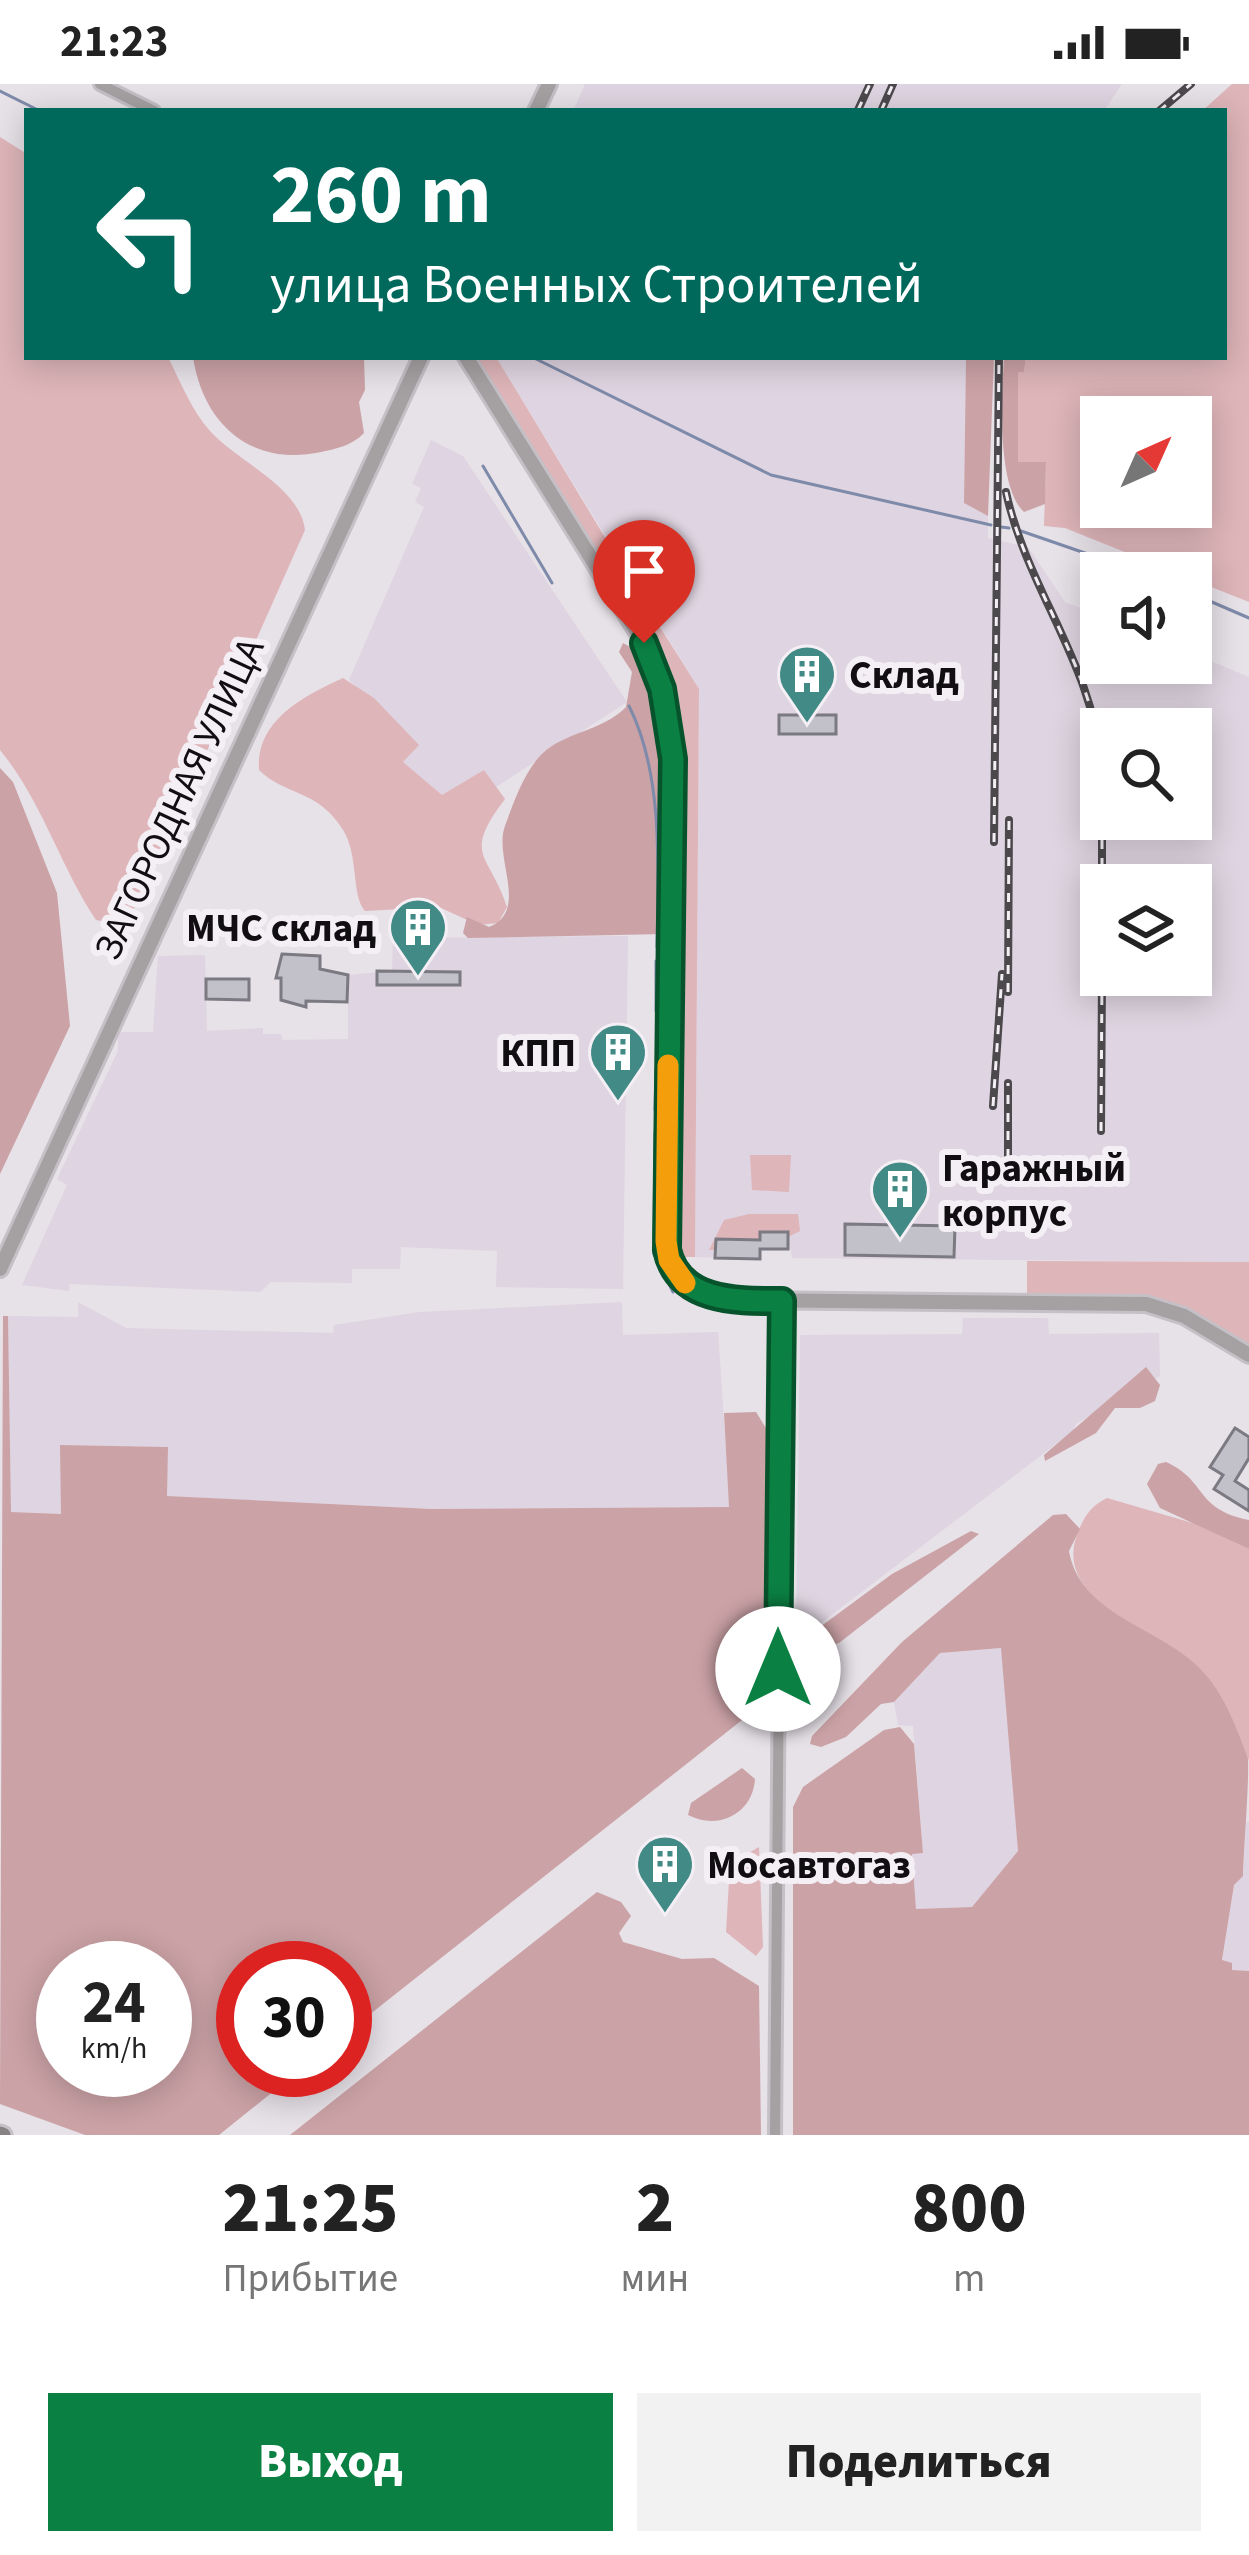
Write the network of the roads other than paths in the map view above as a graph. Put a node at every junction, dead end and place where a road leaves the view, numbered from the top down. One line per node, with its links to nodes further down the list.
1 (100, 84): 2 (street)
2 (148, 108)
3 (421, 360): 5 (street, ЗАГОРОДНАЯ УЛИЦА)
4 (468, 360): 6 (street)
5 (0, 1269)
6 (782, 1301): 7 (street); 8 (street)
7 (1249, 1355)
8 (775, 2135)

